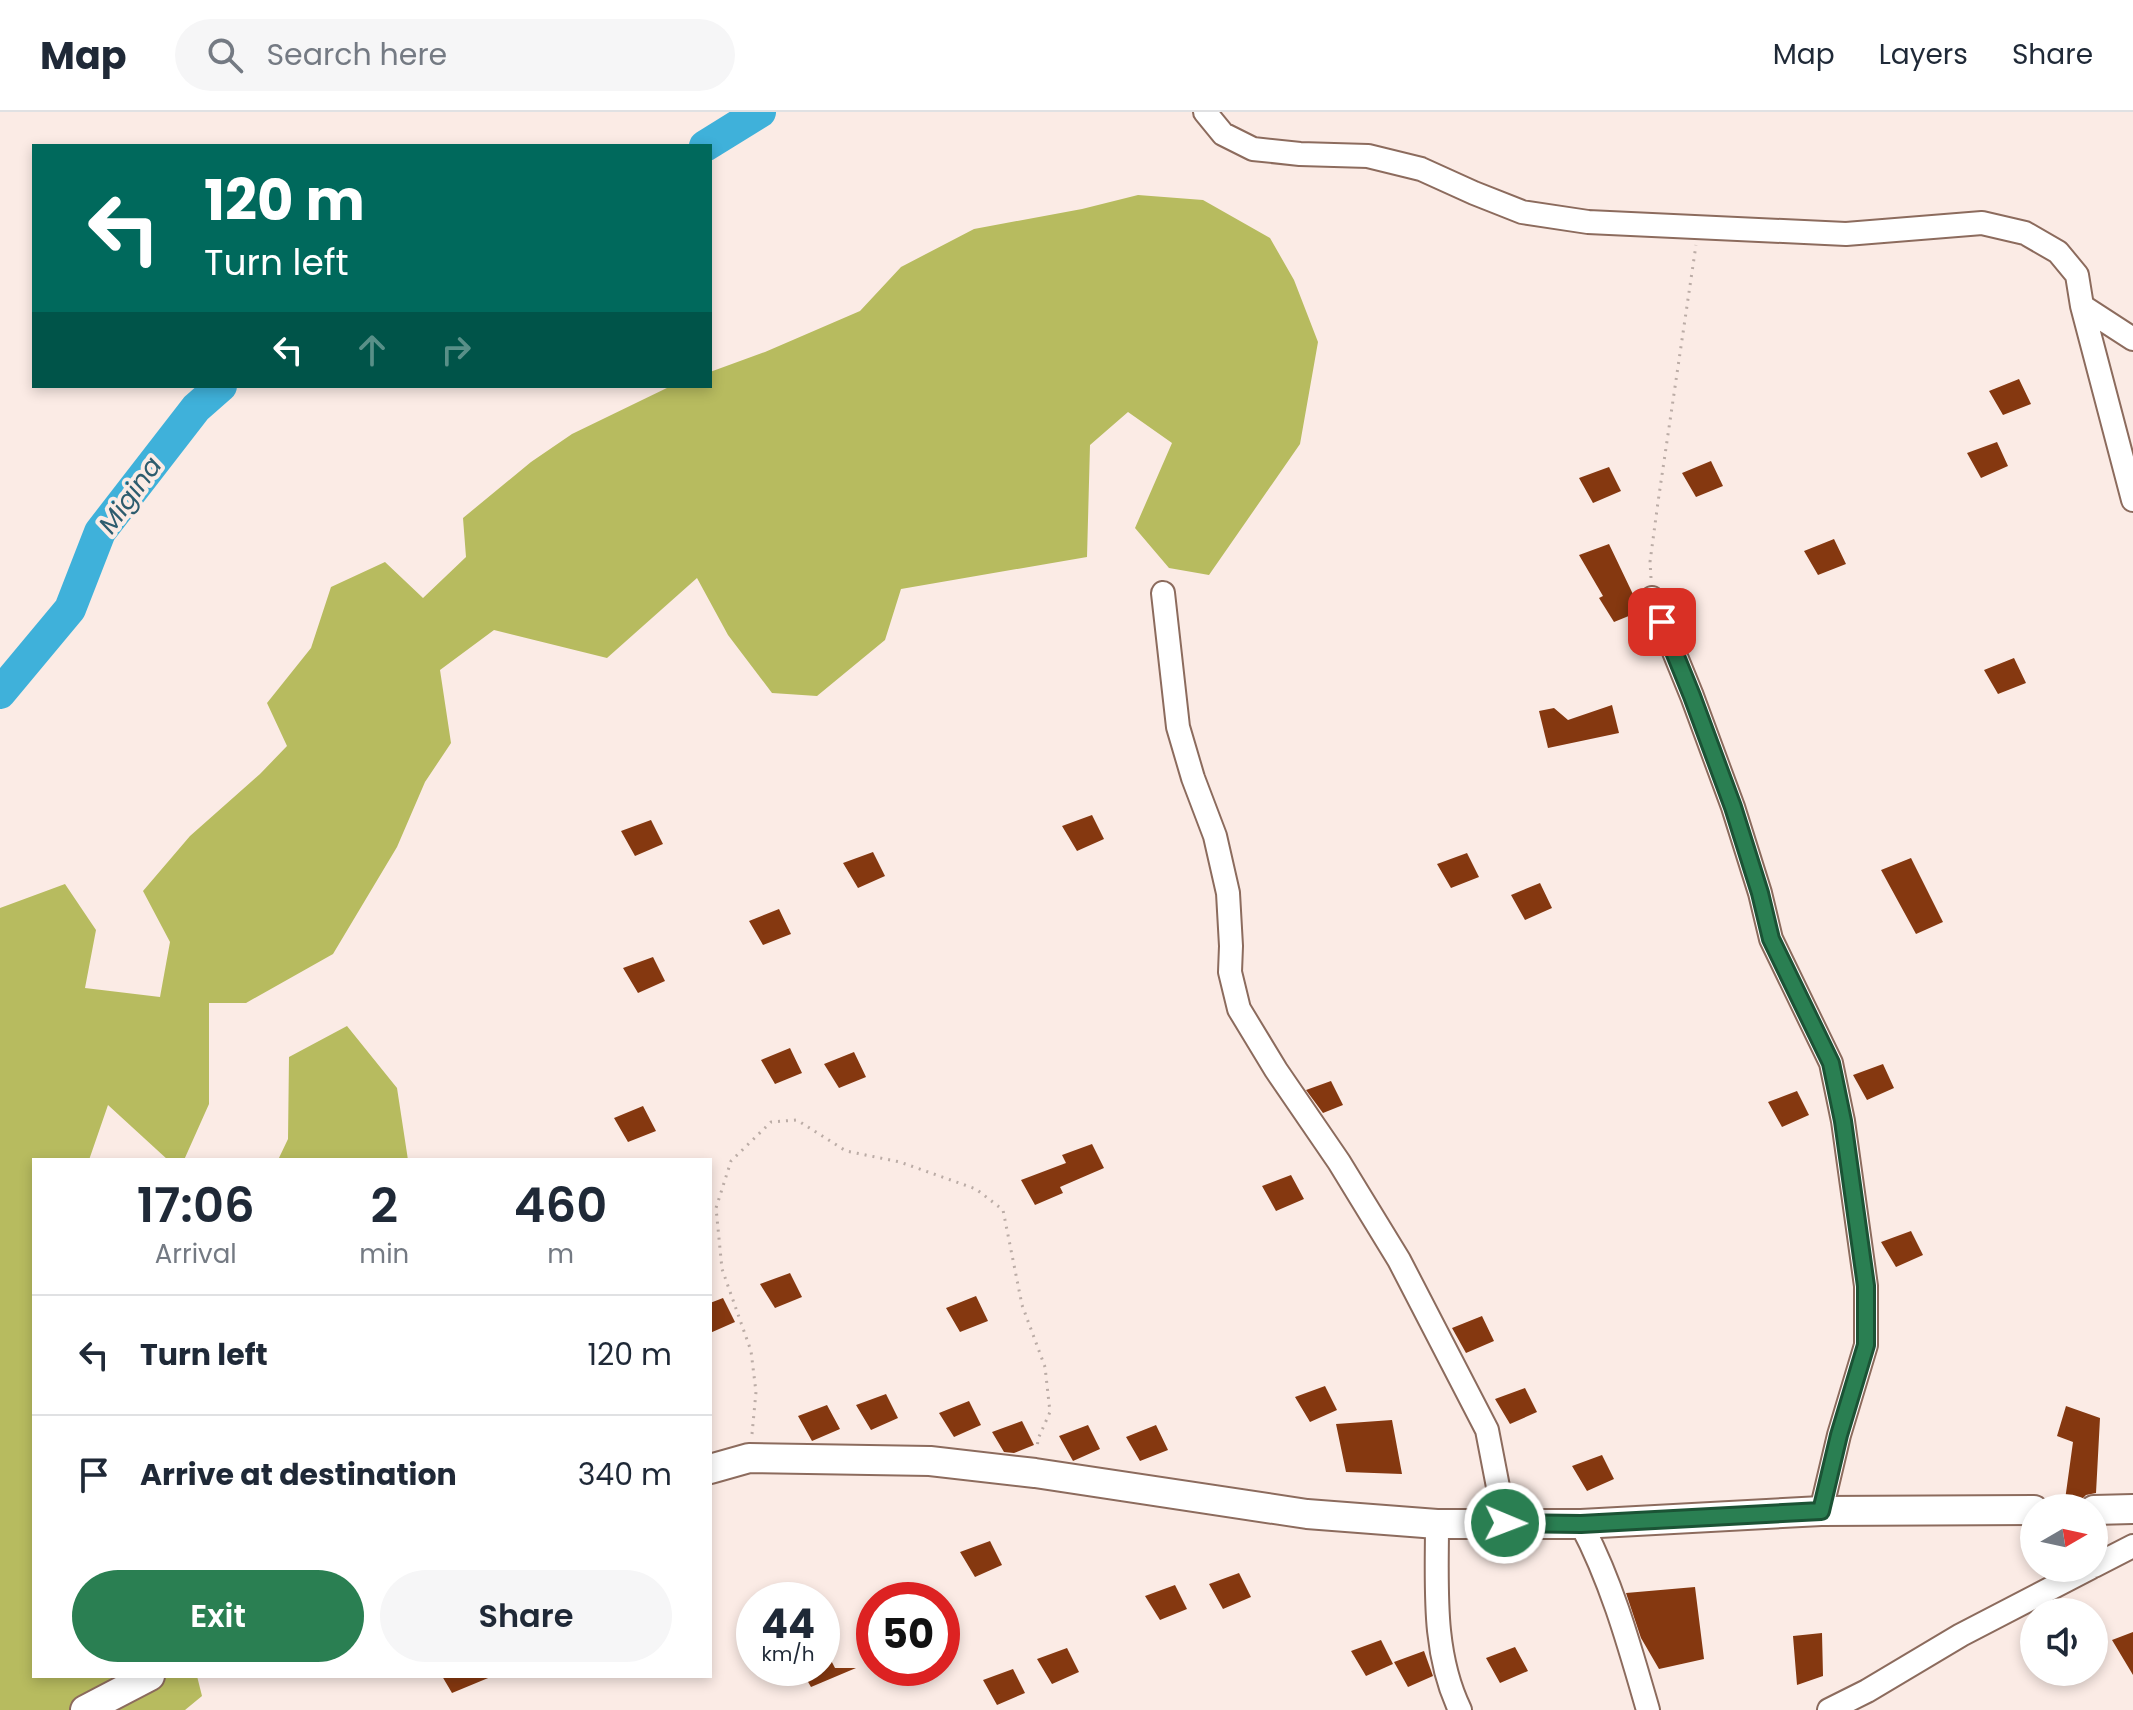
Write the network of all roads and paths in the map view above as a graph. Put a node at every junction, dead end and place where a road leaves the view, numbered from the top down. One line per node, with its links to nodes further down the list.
1 (1205, 112): 2 (street)
2 (1699, 228): 3 (street); 7 (path)
3 (2082, 306): 4 (street); 5 (street)
4 (2133, 339)
5 (2133, 500)
6 (1163, 593): 15 (street)
7 (1652, 598): 14 (street)
8 (749, 1458): 9 (main road); 10 (main road); 10 (path)
9 (712, 1468)
10 (1035, 1473): 16 (main road)
11 (2133, 1509): 13 (main road)
12 (2020, 1510): 14 (main road)
13 (2108, 1510)
14 (1821, 1511): 17 (main road)
15 (1505, 1523): 16 (main road); 17 (main road)
16 (1437, 1524): 23 (street)
17 (1581, 1524): 24 (street)
18 (2133, 1546): 19 (street)
19 (2108, 1559)
20 (2063, 1582): 25 (street)
21 (146, 1678): 22 (main road)
22 (85, 1710)
23 (1460, 1710)
24 (1648, 1710)
25 (1829, 1710)

